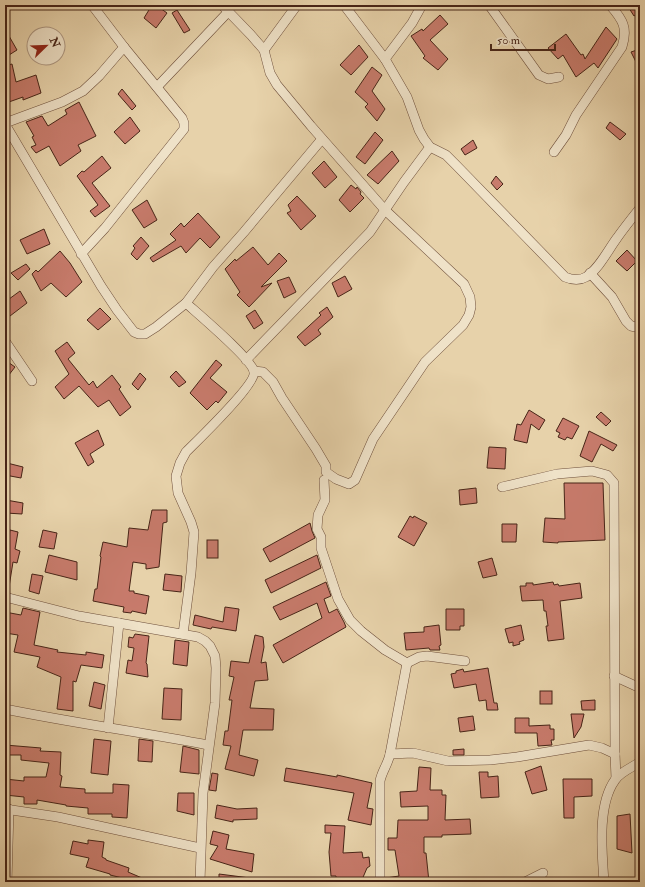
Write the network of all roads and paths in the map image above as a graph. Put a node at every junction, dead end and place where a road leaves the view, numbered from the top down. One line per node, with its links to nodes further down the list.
1 (92, 5): 8 (street)
2 (297, 5): 9 (street)
3 (344, 5): 10 (street)
4 (422, 5): 10 (street)
5 (489, 5): 11 (street)
6 (610, 5): 16 (street)
7 (225, 8): 9 (street); 12 (street)
8 (124, 47): 12 (street); 13 (street)
9 (264, 50): 14 (street)
10 (385, 59): 15 (street)
11 (559, 77)
12 (157, 87): 19 (street)
13 (5, 123): 19 (street)
14 (322, 139): 18 (street); 21 (street)
15 (430, 147): 18 (street); 20 (street)
16 (554, 152)
17 (640, 208): 20 (street)
18 (386, 210): 24 (street); 25 (street)
19 (81, 254): 21 (street)
20 (590, 273): 22 (street)
21 (186, 303): 24 (street)
22 (640, 328)
23 (5, 341): 26 (street)
24 (246, 360): 25 (street)
25 (254, 371): 31 (street)
26 (32, 381)
27 (324, 480): 33 (street)
28 (502, 487): 34 (street)
29 (5, 596): 30 (street)
30 (119, 623): 31 (street); 37 (street)
31 (183, 634): 38 (street)
32 (465, 661): 33 (street)
33 (407, 663): 39 (street)
34 (614, 676): 35 (street); 40 (street)
35 (640, 688)
36 (5, 709): 37 (street)
37 (108, 728): 38 (street)
38 (208, 744): 44 (street)
39 (390, 754): 40 (street); 48 (street)
40 (615, 754): 42 (street)
41 (640, 762): 42 (street)
42 (616, 778): 50 (street)
43 (7, 809): 44 (street); 46 (street)
44 (200, 848): 47 (street)
45 (543, 873): 49 (street)
46 (7, 882)
47 (200, 882)
48 (380, 882)
49 (525, 882)
50 (604, 882)

